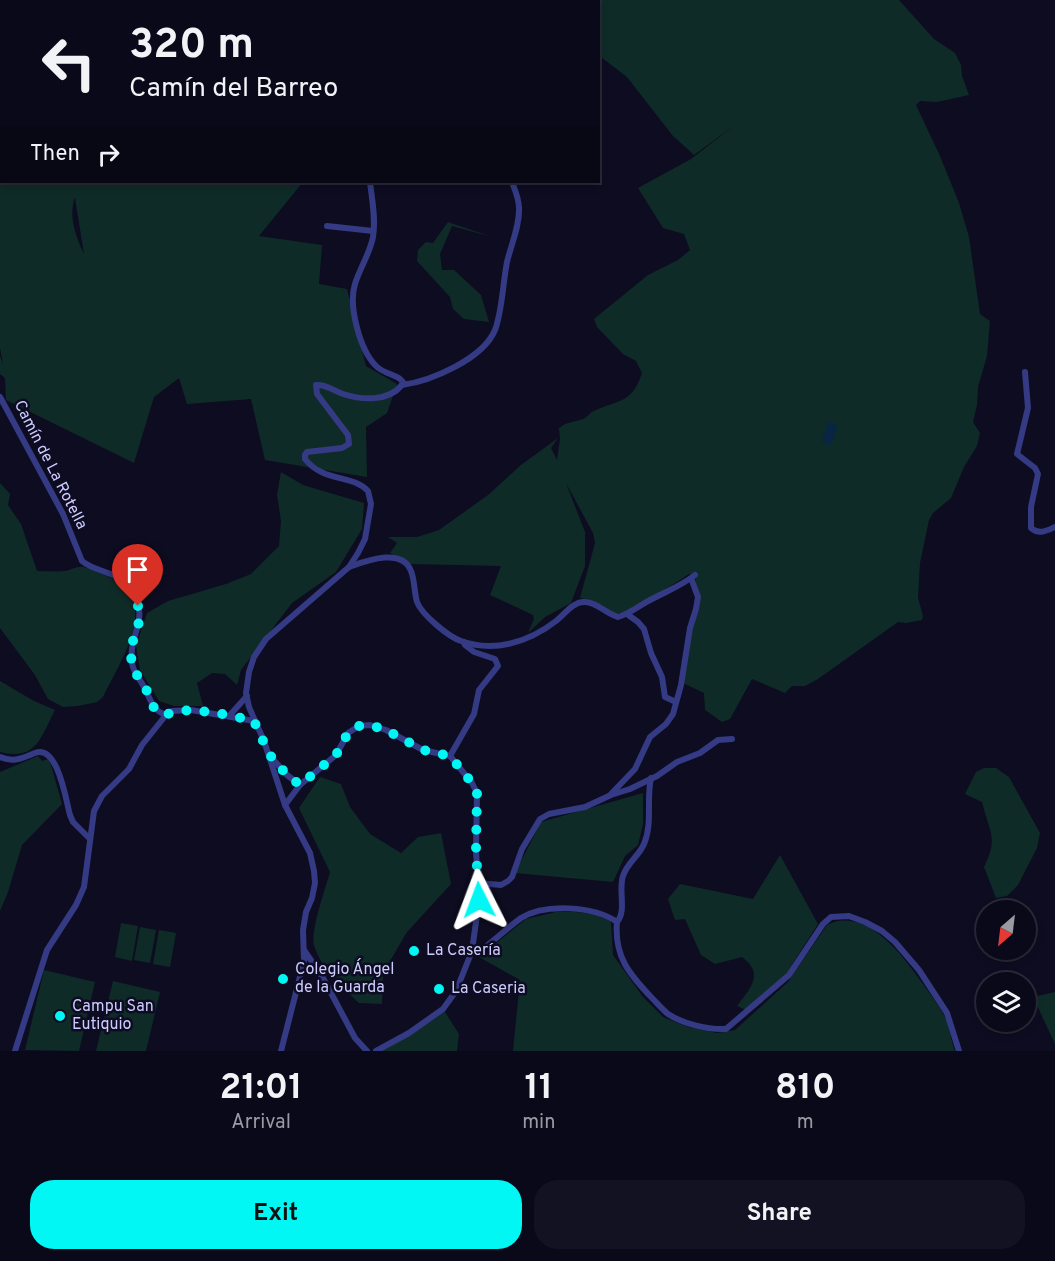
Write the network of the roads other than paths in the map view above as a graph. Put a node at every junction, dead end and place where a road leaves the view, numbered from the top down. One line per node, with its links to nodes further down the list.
1 (370, 183): 4 (street)
2 (512, 183): 6 (street)
3 (327, 226): 4 (street)
4 (373, 231): 6 (street)
5 (1025, 372): 8 (street)
6 (402, 385): 9 (street)
7 (0, 397): 14 (street, Camín de La Rotella)
8 (1055, 528)
9 (349, 567): 11 (street); 12 (street)
10 (627, 614): 11 (street); 13 (street); 13 (street)
11 (464, 642): 19 (street)
12 (247, 696): 15 (street); 16 (street)
13 (676, 702): 23 (street)
14 (166, 715): 15 (street); 25 (street)
15 (230, 716): 16 (street)
16 (254, 721): 18 (street)
17 (732, 739): 21 (street)
18 (269, 754): 22 (street); 24 (street)
19 (450, 756): 22 (street); 26 (street)
20 (0, 757): 25 (street)
21 (651, 778): 23 (street); 27 (street)
22 (300, 785): 24 (street)
23 (611, 795): 26 (street)
24 (285, 805): 28 (street)
25 (90, 838): 30 (street)
26 (478, 883): 29 (street)
27 (617, 922): 29 (street); 34 (street)
28 (304, 950): 31 (street); 32 (street)
29 (472, 951): 33 (street)
30 (15, 1051)
31 (280, 1051)
32 (367, 1051)
33 (376, 1051)
34 (959, 1051)

